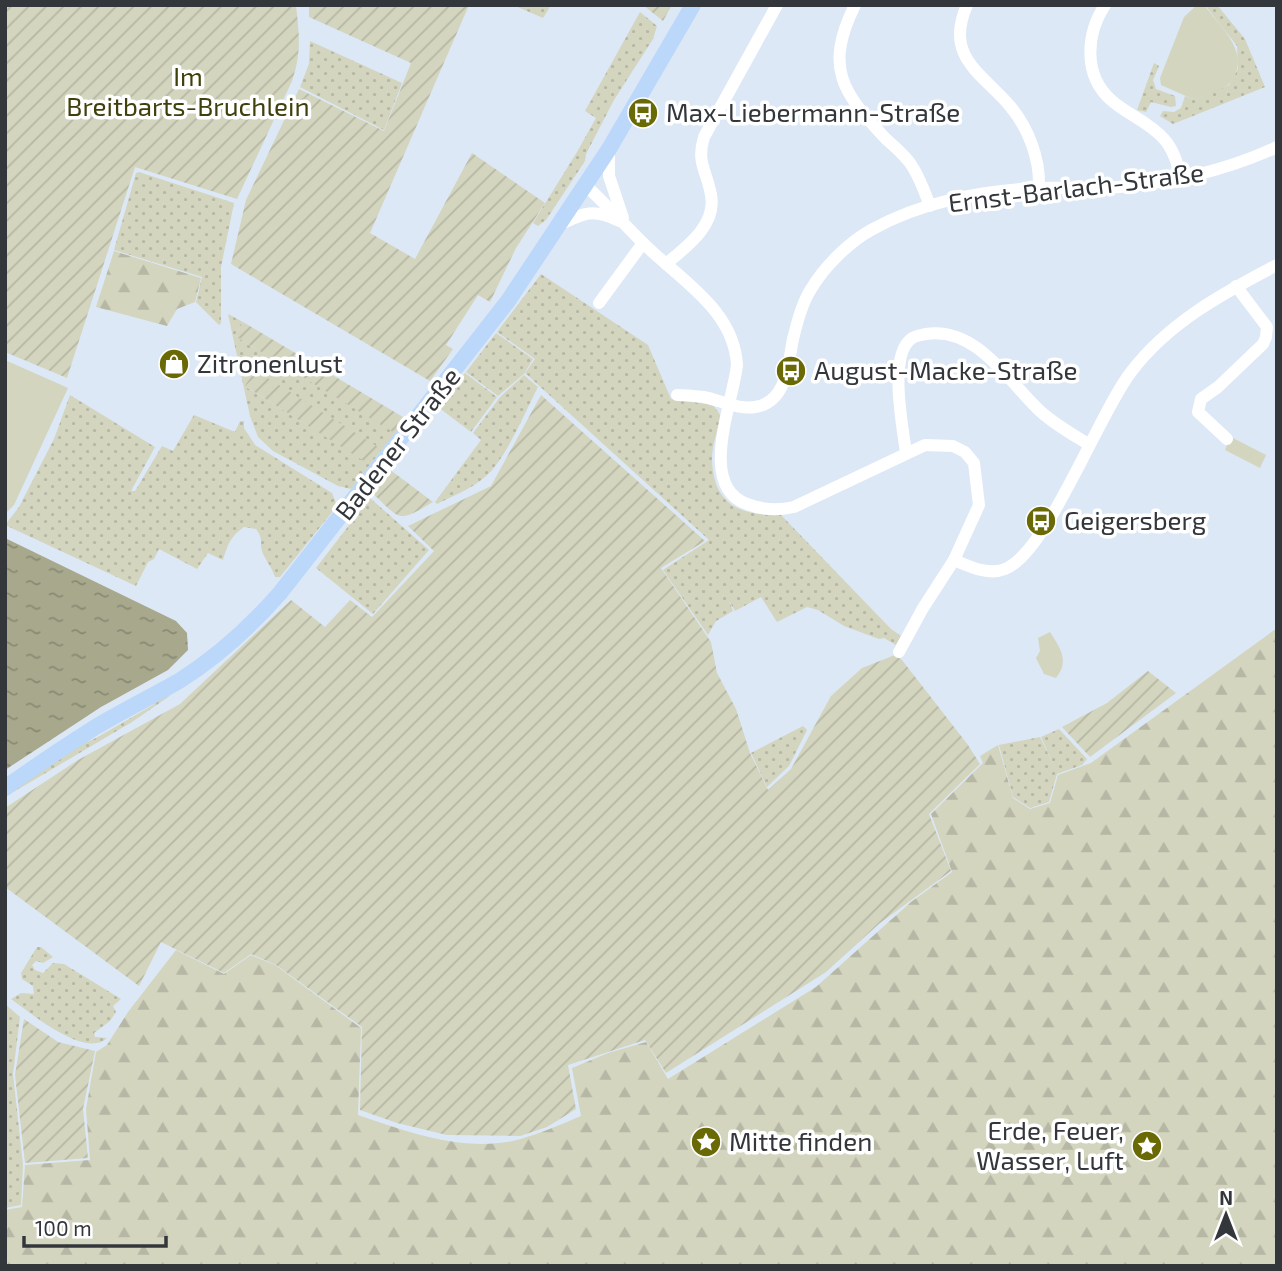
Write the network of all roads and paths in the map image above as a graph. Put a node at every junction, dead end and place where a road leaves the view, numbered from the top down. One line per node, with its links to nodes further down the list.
1 (692, 5): 7 (main road, Badener Straße)
2 (777, 5): 15 (street)
3 (855, 5): 11 (street)
4 (967, 5): 10 (street)
5 (1105, 5): 8 (street)
6 (1277, 147): 8 (street, Ernst-Barlach-Straße)
7 (609, 149): 9 (main road, Badener Straße); 13 (street)
8 (1181, 179): 10 (street, Ernst-Barlach-Straße)
9 (585, 185): 12 (main road, Badener Straße); 13 (street)
10 (1039, 188): 11 (street, Ernst-Barlach-Straße)
11 (930, 206): 20 (street, Ernst-Barlach-Straße)
12 (559, 225): 13 (street); 26 (main road, Badener Straße)
13 (626, 225): 14 (street)
14 (643, 243): 15 (street); 18 (street)
15 (666, 264): 20 (street)
16 (1277, 265): 17 (street)
17 (1236, 286): 21 (street); 22 (street)
18 (599, 303)
19 (677, 395): 20 (street)
20 (731, 403): 23 (street)
21 (1227, 439)
22 (1088, 444): 23 (street); 24 (street)
23 (906, 453): 24 (street)
24 (954, 560): 25 (street)
25 (899, 652)
26 (5, 788)

